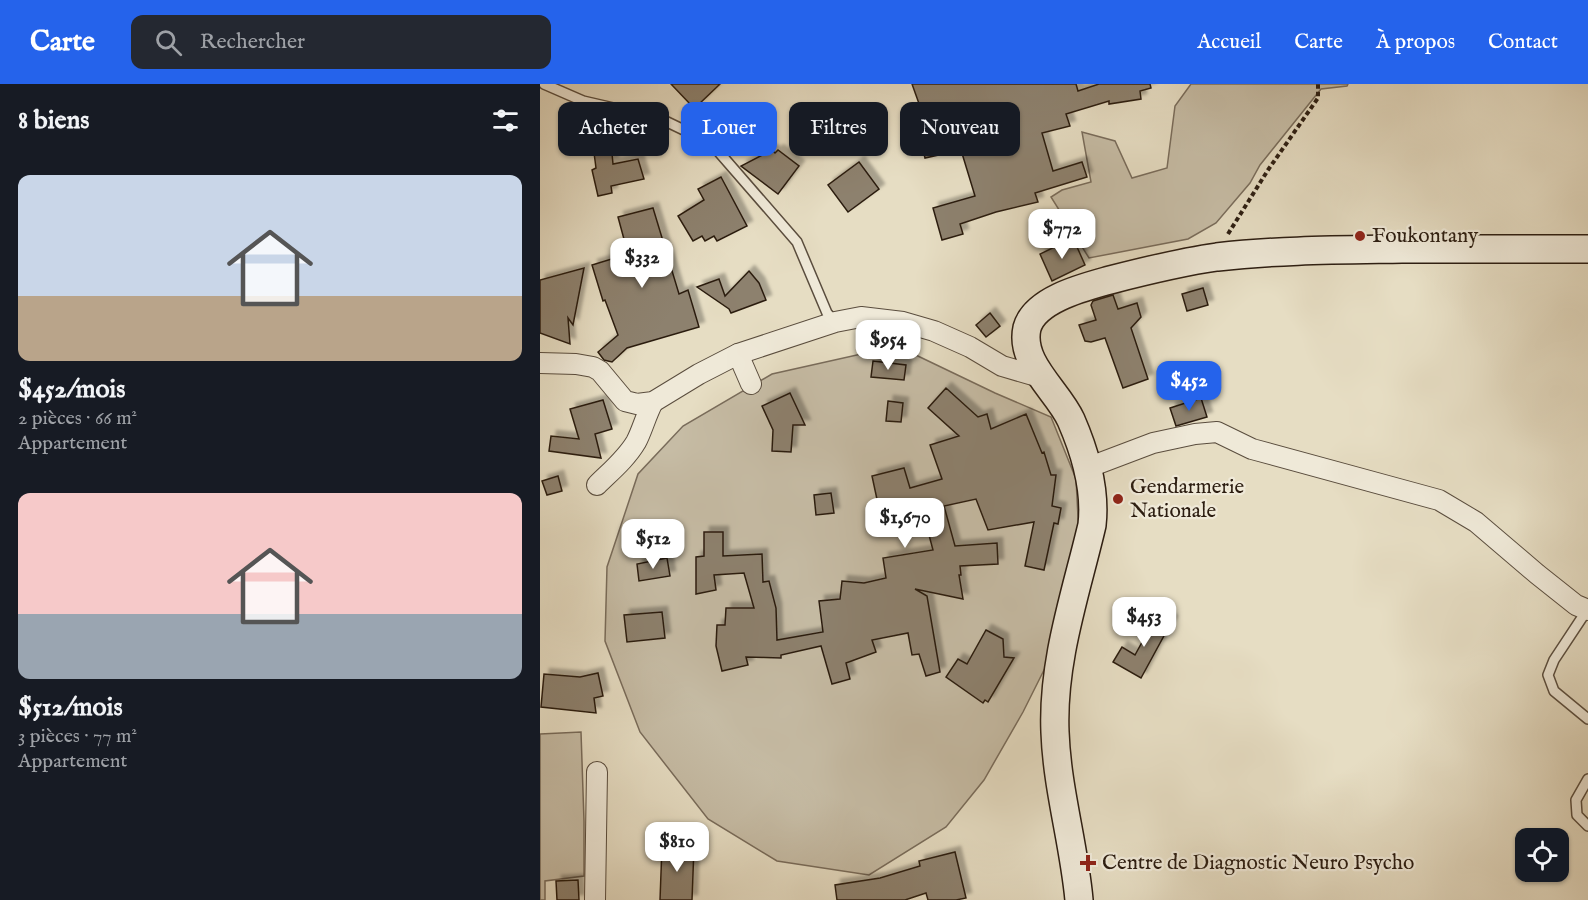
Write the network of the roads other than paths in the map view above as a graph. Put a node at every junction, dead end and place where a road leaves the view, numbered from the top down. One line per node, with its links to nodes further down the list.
1 (544, 84): 3 (lane)
2 (1588, 249): 6 (street)
3 (835, 322): 4 (street); 6 (street)
4 (738, 354): 7 (street); 8 (street)
5 (540, 363): 8 (street)
6 (1043, 378): 9 (street)
7 (751, 384)
8 (652, 402): 10 (street)
9 (1087, 468): 11 (street); 17 (street)
10 (597, 486)
11 (1587, 610): 12 (lane)
12 (1588, 719)
13 (597, 772): 16 (street)
14 (1588, 779): 15 (lane)
15 (1588, 826)
16 (595, 900)
17 (1079, 900)

